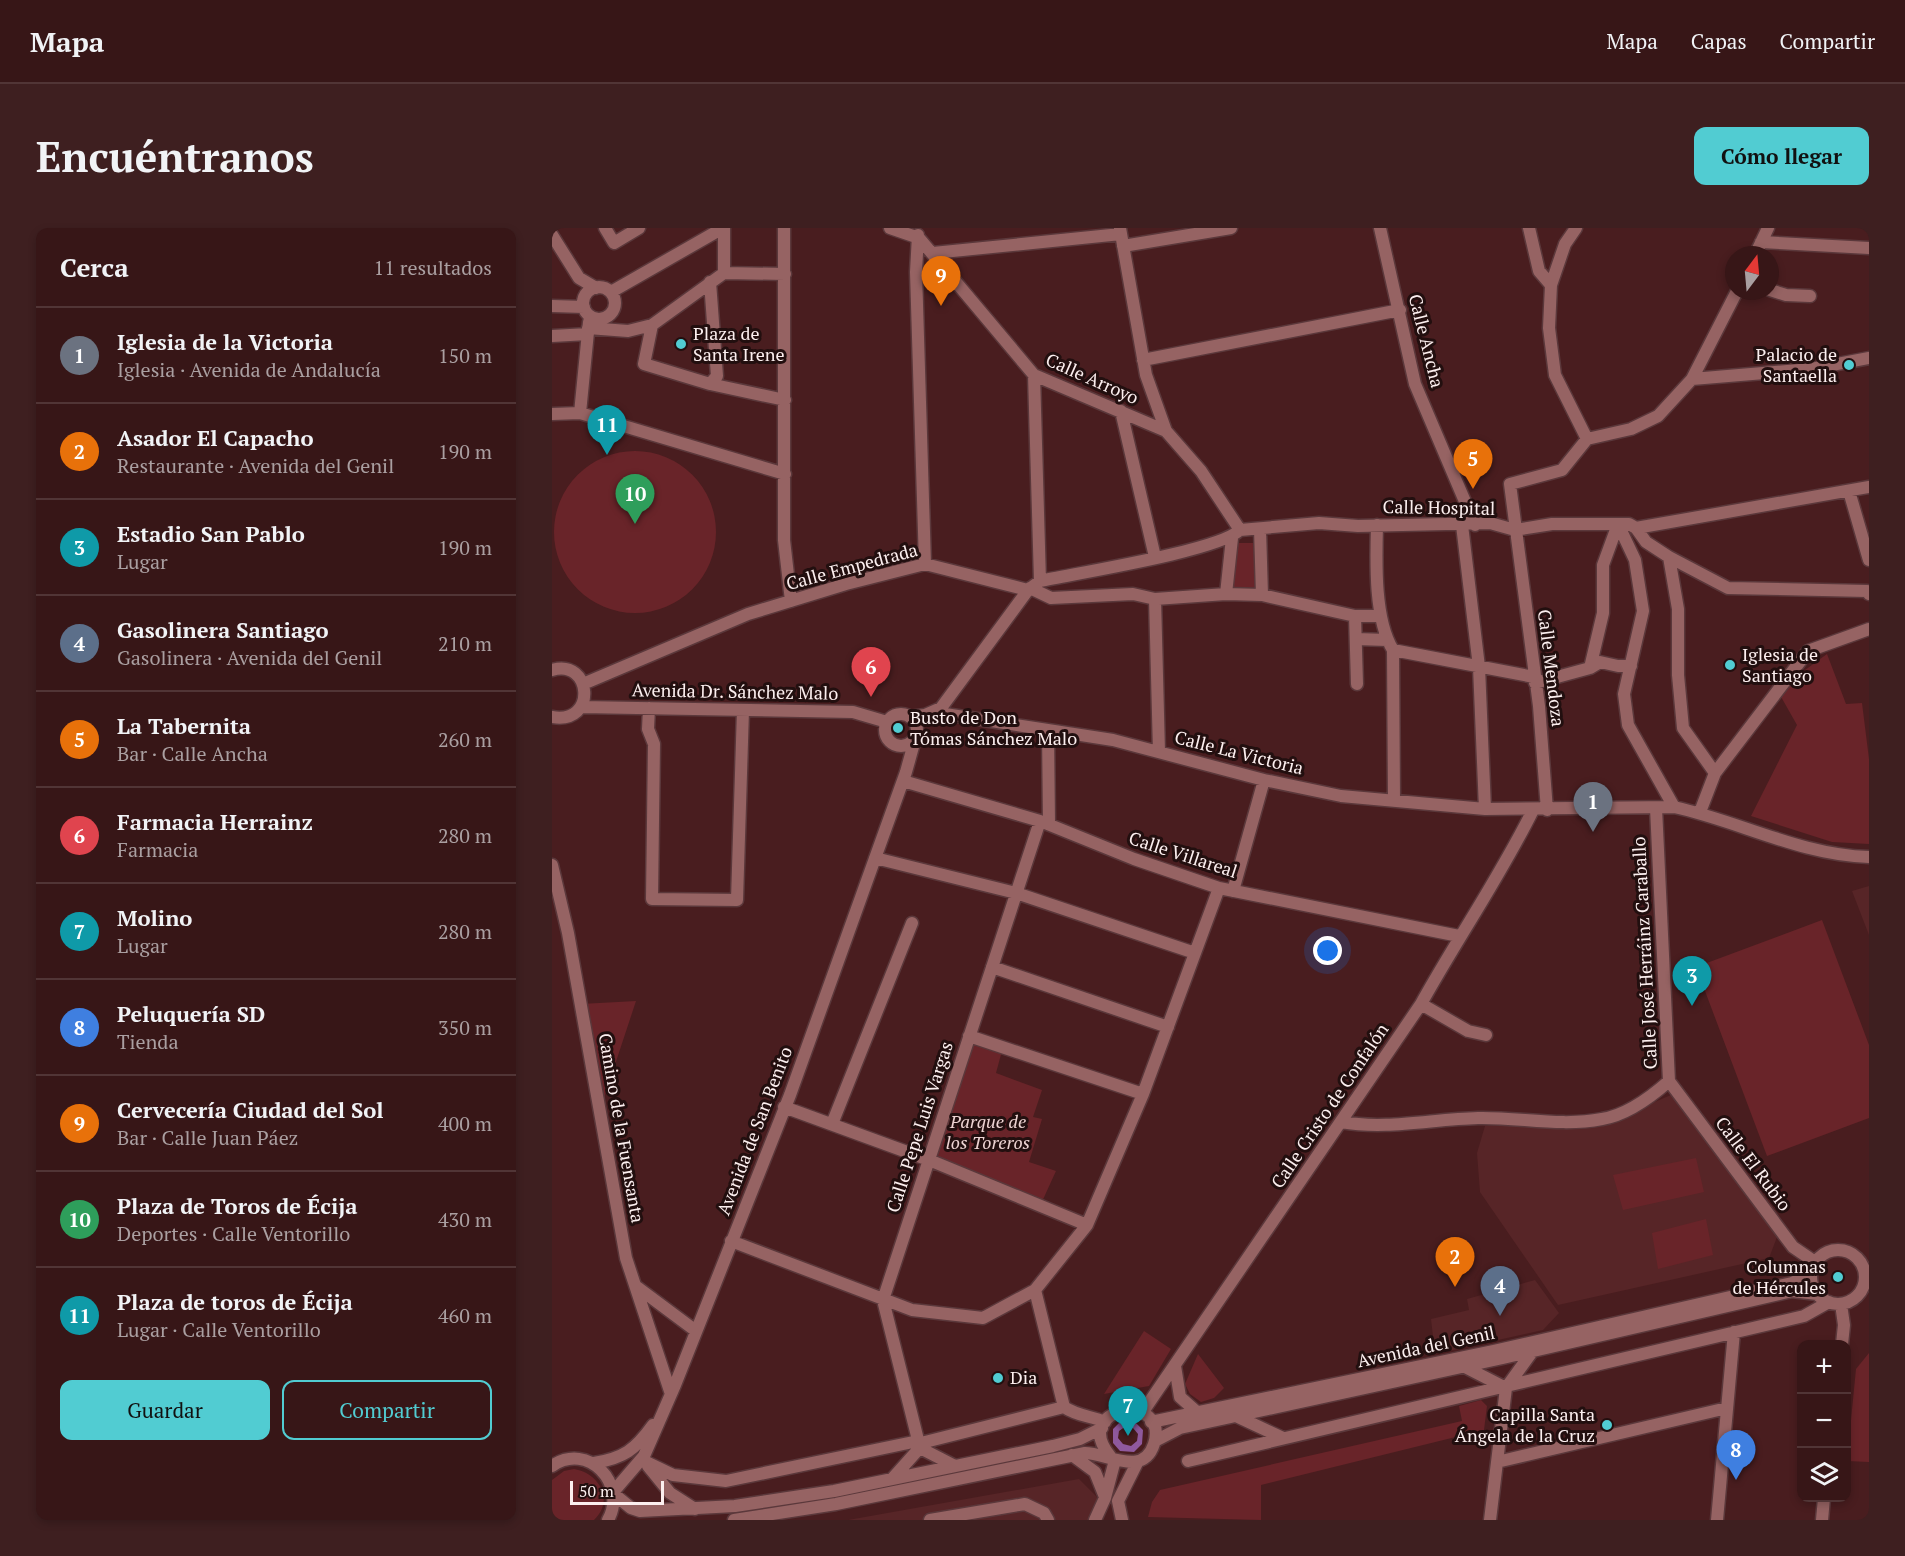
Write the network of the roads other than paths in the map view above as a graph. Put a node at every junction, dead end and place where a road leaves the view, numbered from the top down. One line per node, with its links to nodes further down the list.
1 (604, 228): 2 (street)
2 (639, 228)
3 (723, 228): 19 (street); 24 (street)
4 (784, 228): 20 (street)
5 (890, 228): 12 (street)
6 (907, 228): 12 (street, Calle Arroyo)
7 (1231, 228): 14 (street)
8 (1380, 228): 29 (street, Calle Ancha)
9 (1529, 228): 22 (street)
10 (1576, 228): 22 (street)
11 (1768, 228): 15 (street)
12 (917, 233): 18 (street, Calle Arroyo); 61 (street)
13 (552, 235): 23 (street)
14 (1121, 236): 18 (street); 37 (street)
15 (1761, 242): 16 (street); 17 (street)
16 (1759, 246)
17 (1869, 248)
18 (933, 253): 38 (street, Calle Arroyo)
19 (724, 273): 20 (street); 21 (street)
20 (785, 274): 41 (street)
21 (710, 282): 32 (street); 40 (street)
22 (1551, 285): 46 (street)
23 (596, 288): 24 (street); 30 (street)
24 (610, 292): 31 (street)
25 (1779, 293): 26 (street)
26 (1810, 296)
27 (1732, 300): 39 (street)
28 (552, 306): 30 (street)
29 (1400, 310): 37 (street); 53 (street, Calle Ancha)
30 (587, 311): 31 (street); 33 (street)
31 (609, 316): 34 (street)
32 (652, 325): 34 (street); 40 (street)
33 (588, 331): 34 (street); 35 (street); 43 (street)
34 (628, 331)
35 (552, 336)
36 (1869, 358): 39 (street)
37 (1143, 360): 45 (street)
38 (1034, 375): 42 (street, Calle Arroyo); 62 (street)
39 (1692, 380): 46 (street)
40 (710, 384): 41 (street)
41 (785, 400): 47 (street)
42 (1121, 411): 45 (street, Calle Arroyo); 58 (street)
43 (580, 413): 44 (street); 47 (street)
44 (552, 414)
45 (1166, 431): 57 (street, Calle Arroyo)
46 (1587, 439): 56 (street, Calle Mendoza)
47 (785, 474): 67 (street)
48 (1869, 487): 49 (street)
49 (1849, 491): 54 (street); 60 (street)
50 (1618, 524): 54 (street, Calle Hospital); 56 (street, Calle Hospital); 73 (street); 76 (street)
51 (1377, 525): 52 (street, Calle Hospital); 55 (street, Calle Hospital); 69 (street)
52 (1462, 525): 53 (street, Calle Hospital); 75 (street)
53 (1475, 525): 56 (street, Calle Hospital)
54 (1636, 528): 59 (street)
55 (1260, 529): 57 (street, Calle Hospital); 65 (street)
56 (1515, 530): 77 (street, Calle Mendoza)
57 (1236, 534): 58 (street, Calle Empedrada); 63 (street)
58 (1155, 557): 62 (street, Calle Empedrada)
59 (1669, 557): 64 (street); 91 (street)
60 (1869, 560)
61 (925, 564): 62 (street, Calle Empedrada); 67 (street, Calle Empedrada)
62 (1032, 586): 66 (street); 83 (street)
63 (1226, 594): 65 (street); 66 (street)
64 (1869, 594)
65 (1262, 596): 68 (street)
66 (1155, 599): 90 (street)
67 (790, 601): 78 (street, Calle Empedrada)
68 (1355, 616): 69 (street); 71 (street)
69 (1380, 616): 72 (street)
70 (1869, 629): 91 (street)
71 (1356, 639): 72 (street); 79 (street)
72 (1390, 645): 75 (street); 94 (street)
73 (1631, 666): 76 (street); 95 (street)
74 (554, 667): 78 (street)
75 (1479, 667): 77 (street); 97 (street)
76 (1590, 668): 77 (street)
77 (1535, 680): 99 (street, Calle Mendoza)
78 (583, 684): 80 (street)
79 (1357, 684)
80 (581, 707): 81 (street, Avenida Dr. Sánchez Malo); 84 (street)
81 (649, 708): 82 (street, Avenida Dr. Sánchez Malo); 82 (street)
82 (743, 710): 86 (street, Avenida Dr. Sánchez Malo)
83 (925, 716): 85 (street, Calle La Victoria); 87 (street, Calle La Victoria)
84 (552, 717)
85 (910, 717): 86 (street); 88 (street)
86 (887, 722): 89 (street)
87 (1048, 730): 90 (street, Calle La Victoria); 101 (street, Calle Pepe Luis Vargas)
88 (916, 736): 89 (street); 92 (street, Avenida de San Benito)
89 (898, 746): 92 (street)
90 (1159, 752): 93 (street, Calle La Victoria)
91 (1715, 773): 100 (street)
92 (905, 777): 101 (street, Calle Villareal); 103 (street, Avenida de San Benito)
93 (1264, 780): 94 (street, Calle La Victoria); 106 (street)
94 (1394, 800): 97 (street, Calle La Victoria)
95 (1674, 807): 96 (street, Calle La Victoria); 100 (street, Calle La Victoria)
96 (1656, 808): 99 (street, Calle La Victoria); 116 (street, Calle José Herráinz Caraballo)
97 (1485, 809): 98 (street, Calle La Victoria)
98 (1533, 810): 99 (street, Calle La Victoria); 109 (street, Calle Cristo de Confalón)
99 (1547, 810)
100 (1700, 812): 102 (street, Calle La Victoria)
101 (1044, 823): 105 (street, Calle Villareal); 107 (street, Calle Pepe Luis Vargas)
102 (1869, 857)
103 (875, 858): 107 (street); 118 (street, Avenida de San Benito)
104 (552, 865): 127 (street, Camino de la Fuensanta)
105 (1219, 888): 106 (street, Calle Villareal); 110 (street)
106 (1233, 891): 109 (street, Calle Villareal)
107 (1016, 893): 110 (street); 111 (street, Calle Pepe Luis Vargas)
108 (912, 923): 120 (street)
109 (1459, 936): 112 (street, Calle Cristo de Confalón)
110 (1195, 953): 113 (street)
111 (992, 967): 113 (street); 115 (street, Calle Pepe Luis Vargas)
112 (1421, 1004): 114 (street); 119 (street, Calle Cristo de Confalón)
113 (1168, 1027): 117 (street)
114 (1486, 1035)
115 (969, 1036): 117 (street); 121 (street, Calle Pepe Luis Vargas)
116 (1669, 1081): 119 (street, Calle José Herráinz Caraballo); 125 (street, Calle El Rubio)
117 (1143, 1094): 122 (street)
118 (784, 1107): 120 (street); 123 (street, Avenida de San Benito)
119 (1341, 1122): 136 (street, Calle Cristo de Confalón)
120 (832, 1124): 121 (street)
121 (928, 1160): 122 (street); 130 (street, Calle Pepe Luis Vargas)
122 (1088, 1225): 128 (street)
123 (731, 1240): 130 (street); 132 (street, Avenida de San Benito)
124 (1863, 1255): 125 (street); 126 (street)
125 (1813, 1268): 129 (street); 142 (street, Avenida del Genil)
126 (1867, 1284): 131 (street)
127 (637, 1287): 132 (street); 139 (street, Camino de la Fuensanta)
128 (1035, 1290): 130 (street); 140 (street)
129 (1817, 1294): 131 (street); 135 (street, Avenida del Genil)
130 (883, 1300): 149 (street)
131 (1835, 1303): 133 (street); 134 (street)
132 (696, 1331): 139 (street, Avenida de San Benito)
133 (1734, 1332): 138 (street); 141 (street)
134 (1842, 1340)
135 (1532, 1352): 137 (street, Avenida del Genil); 138 (street)
136 (1175, 1366): 142 (street); 144 (street, Calle Cristo de Confalón)
137 (1465, 1367): 138 (street); 143 (street, Avenida del Genil)
138 (1506, 1388): 147 (street); 155 (street)
139 (671, 1394): 145 (street, Avenida de San Benito)
140 (1064, 1407): 146 (street); 149 (street)
141 (1727, 1408): 155 (street); 171 (street)
142 (1199, 1414): 144 (street, Avenida del Genil)
143 (1236, 1416): 147 (street); 148 (street, Avenida del Genil)
144 (1147, 1417): 146 (street); 148 (street)
145 (658, 1418): 152 (street, Avenida de San Benito); 156 (street)
146 (1103, 1425): 151 (street); 158 (street)
147 (1283, 1438): 153 (street)
148 (1155, 1442): 154 (street)
149 (919, 1444): 152 (street); 158 (street); 159 (street)
150 (1072, 1455): 151 (street); 161 (street); 165 (street)
151 (1112, 1458): 154 (street); 161 (street)
152 (645, 1459): 160 (street, Avenida de San Benito); 163 (street)
153 (1188, 1461)
154 (1137, 1462): 161 (street); 169 (street)
155 (1497, 1462): 170 (street)
156 (594, 1463): 157 (street); 160 (street)
157 (552, 1466)
158 (956, 1466): 159 (street)
159 (891, 1480): 163 (street)
160 (614, 1493): 163 (street); 164 (street)
161 (1105, 1498): 168 (street)
162 (1824, 1502): 172 (street)
163 (695, 1509)
164 (608, 1520)
165 (734, 1520)
166 (930, 1520): 167 (street)
167 (1048, 1520)
168 (1095, 1520)
169 (1122, 1520)
170 (1490, 1520)
171 (1717, 1520)
172 (1822, 1520)

